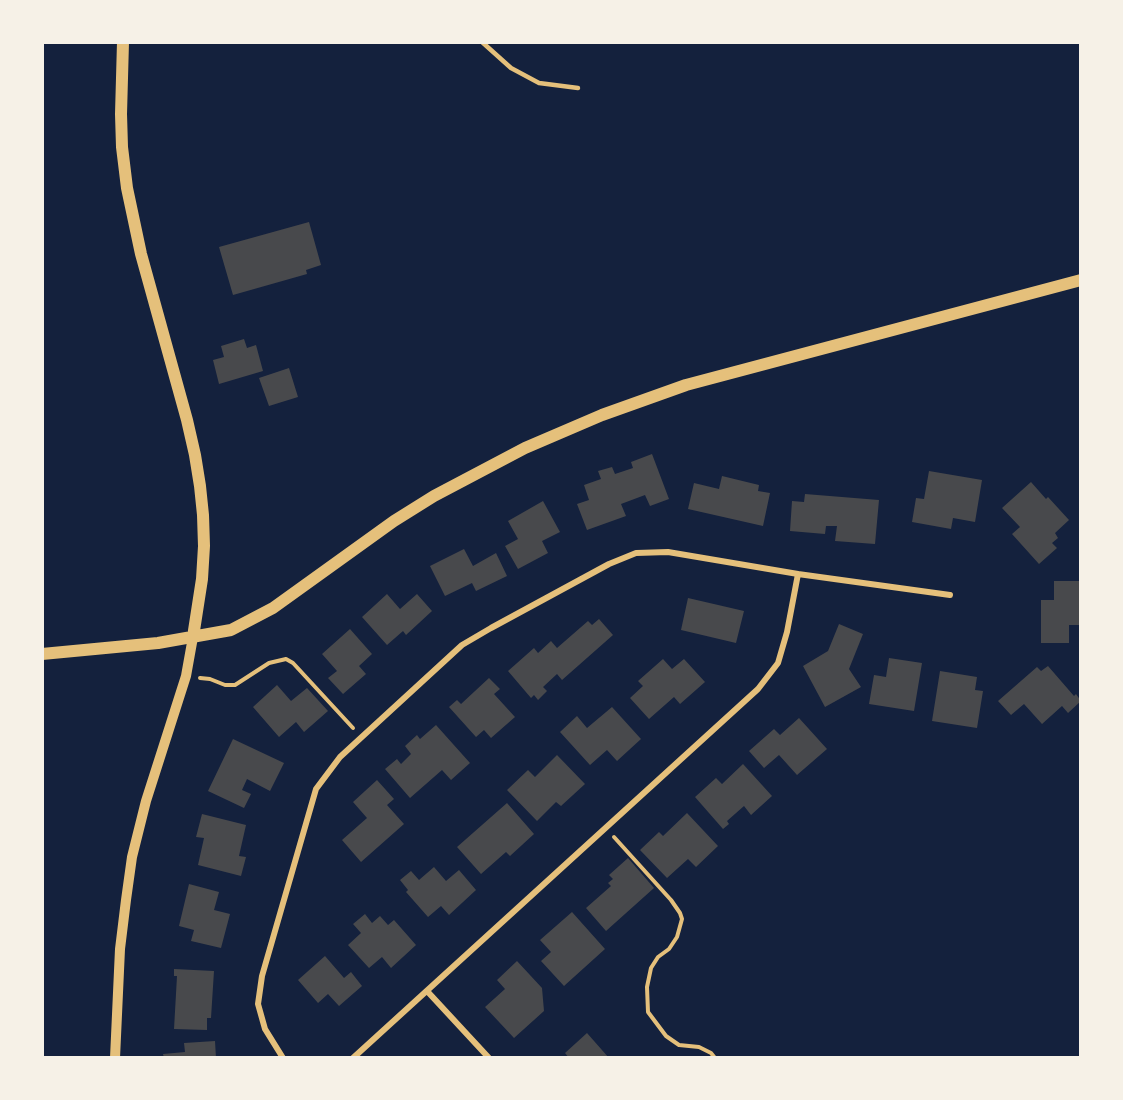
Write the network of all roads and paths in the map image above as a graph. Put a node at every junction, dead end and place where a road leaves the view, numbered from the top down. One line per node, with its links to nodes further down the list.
1 (123, 42): 7 (main road)
2 (482, 42): 3 (lane)
3 (578, 88)
4 (1081, 280): 7 (main road)
5 (798, 574): 6 (street); 10 (street); 11 (street)
6 (950, 595)
7 (193, 637): 8 (main road); 9 (street)
8 (42, 654)
9 (186, 676): 10 (path); 13 (street)
10 (362, 737): 14 (street)
11 (606, 828): 12 (street); 17 (path)
12 (427, 992): 15 (street); 16 (street)
13 (115, 1058)
14 (283, 1058)
15 (353, 1058)
16 (489, 1058)
17 (715, 1058)

